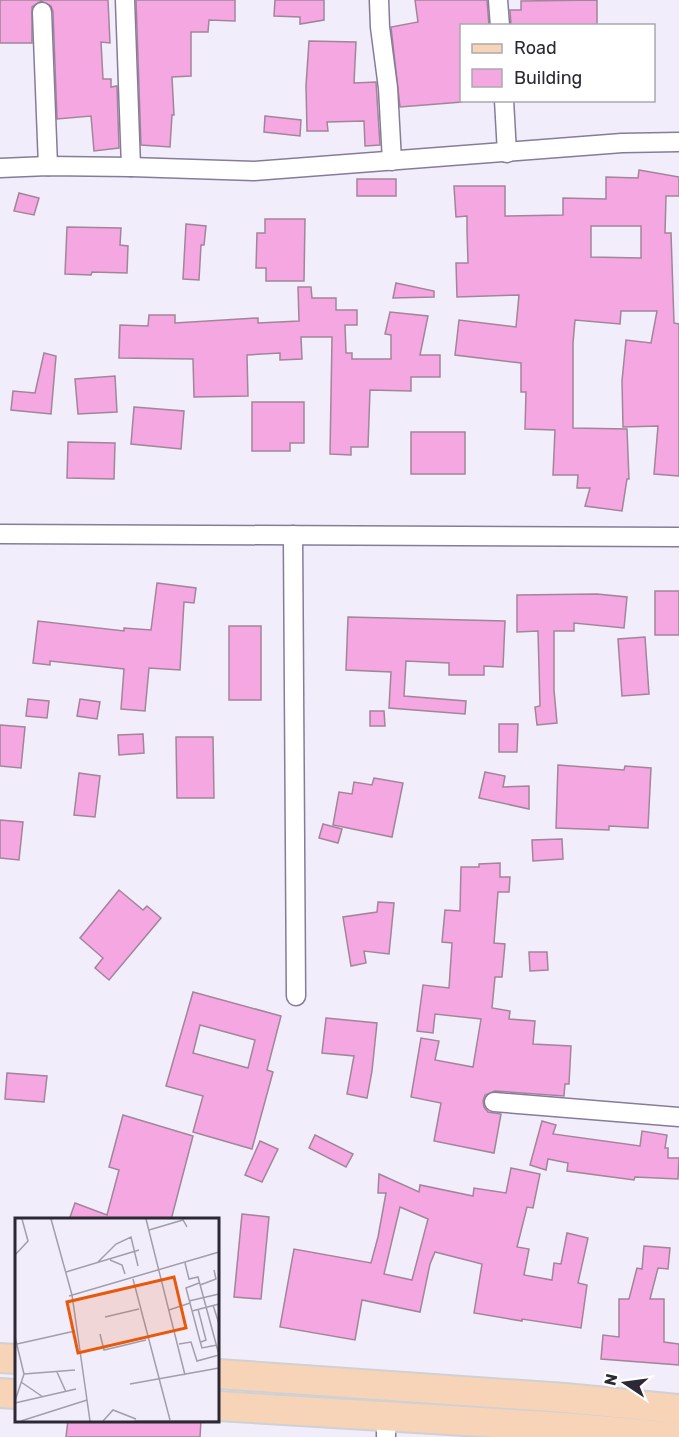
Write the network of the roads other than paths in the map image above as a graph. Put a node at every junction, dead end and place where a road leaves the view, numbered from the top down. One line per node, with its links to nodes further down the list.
1 (125, 0): 11 (street)
2 (379, 0): 9 (street)
3 (498, 0): 5 (street)
4 (42, 12): 10 (street)
5 (500, 24)
6 (504, 102): 8 (street)
7 (679, 142): 8 (street)
8 (507, 153): 9 (street)
9 (392, 161): 11 (street)
10 (48, 166): 11 (street); 12 (street)
11 (131, 167)
12 (0, 168)
13 (0, 534): 14 (street)
14 (293, 535): 15 (street); 16 (street)
15 (679, 537)
16 (296, 996)
17 (494, 1102): 18 (street)
18 (679, 1117)
19 (0, 1358): 20 (main road)
20 (15, 1359)
21 (219, 1374): 25 (main road)
22 (0, 1393): 23 (main road)
23 (15, 1394)
24 (219, 1406): 26 (main road)
25 (679, 1408)
26 (386, 1426): 27 (main road)
27 (679, 1437)

